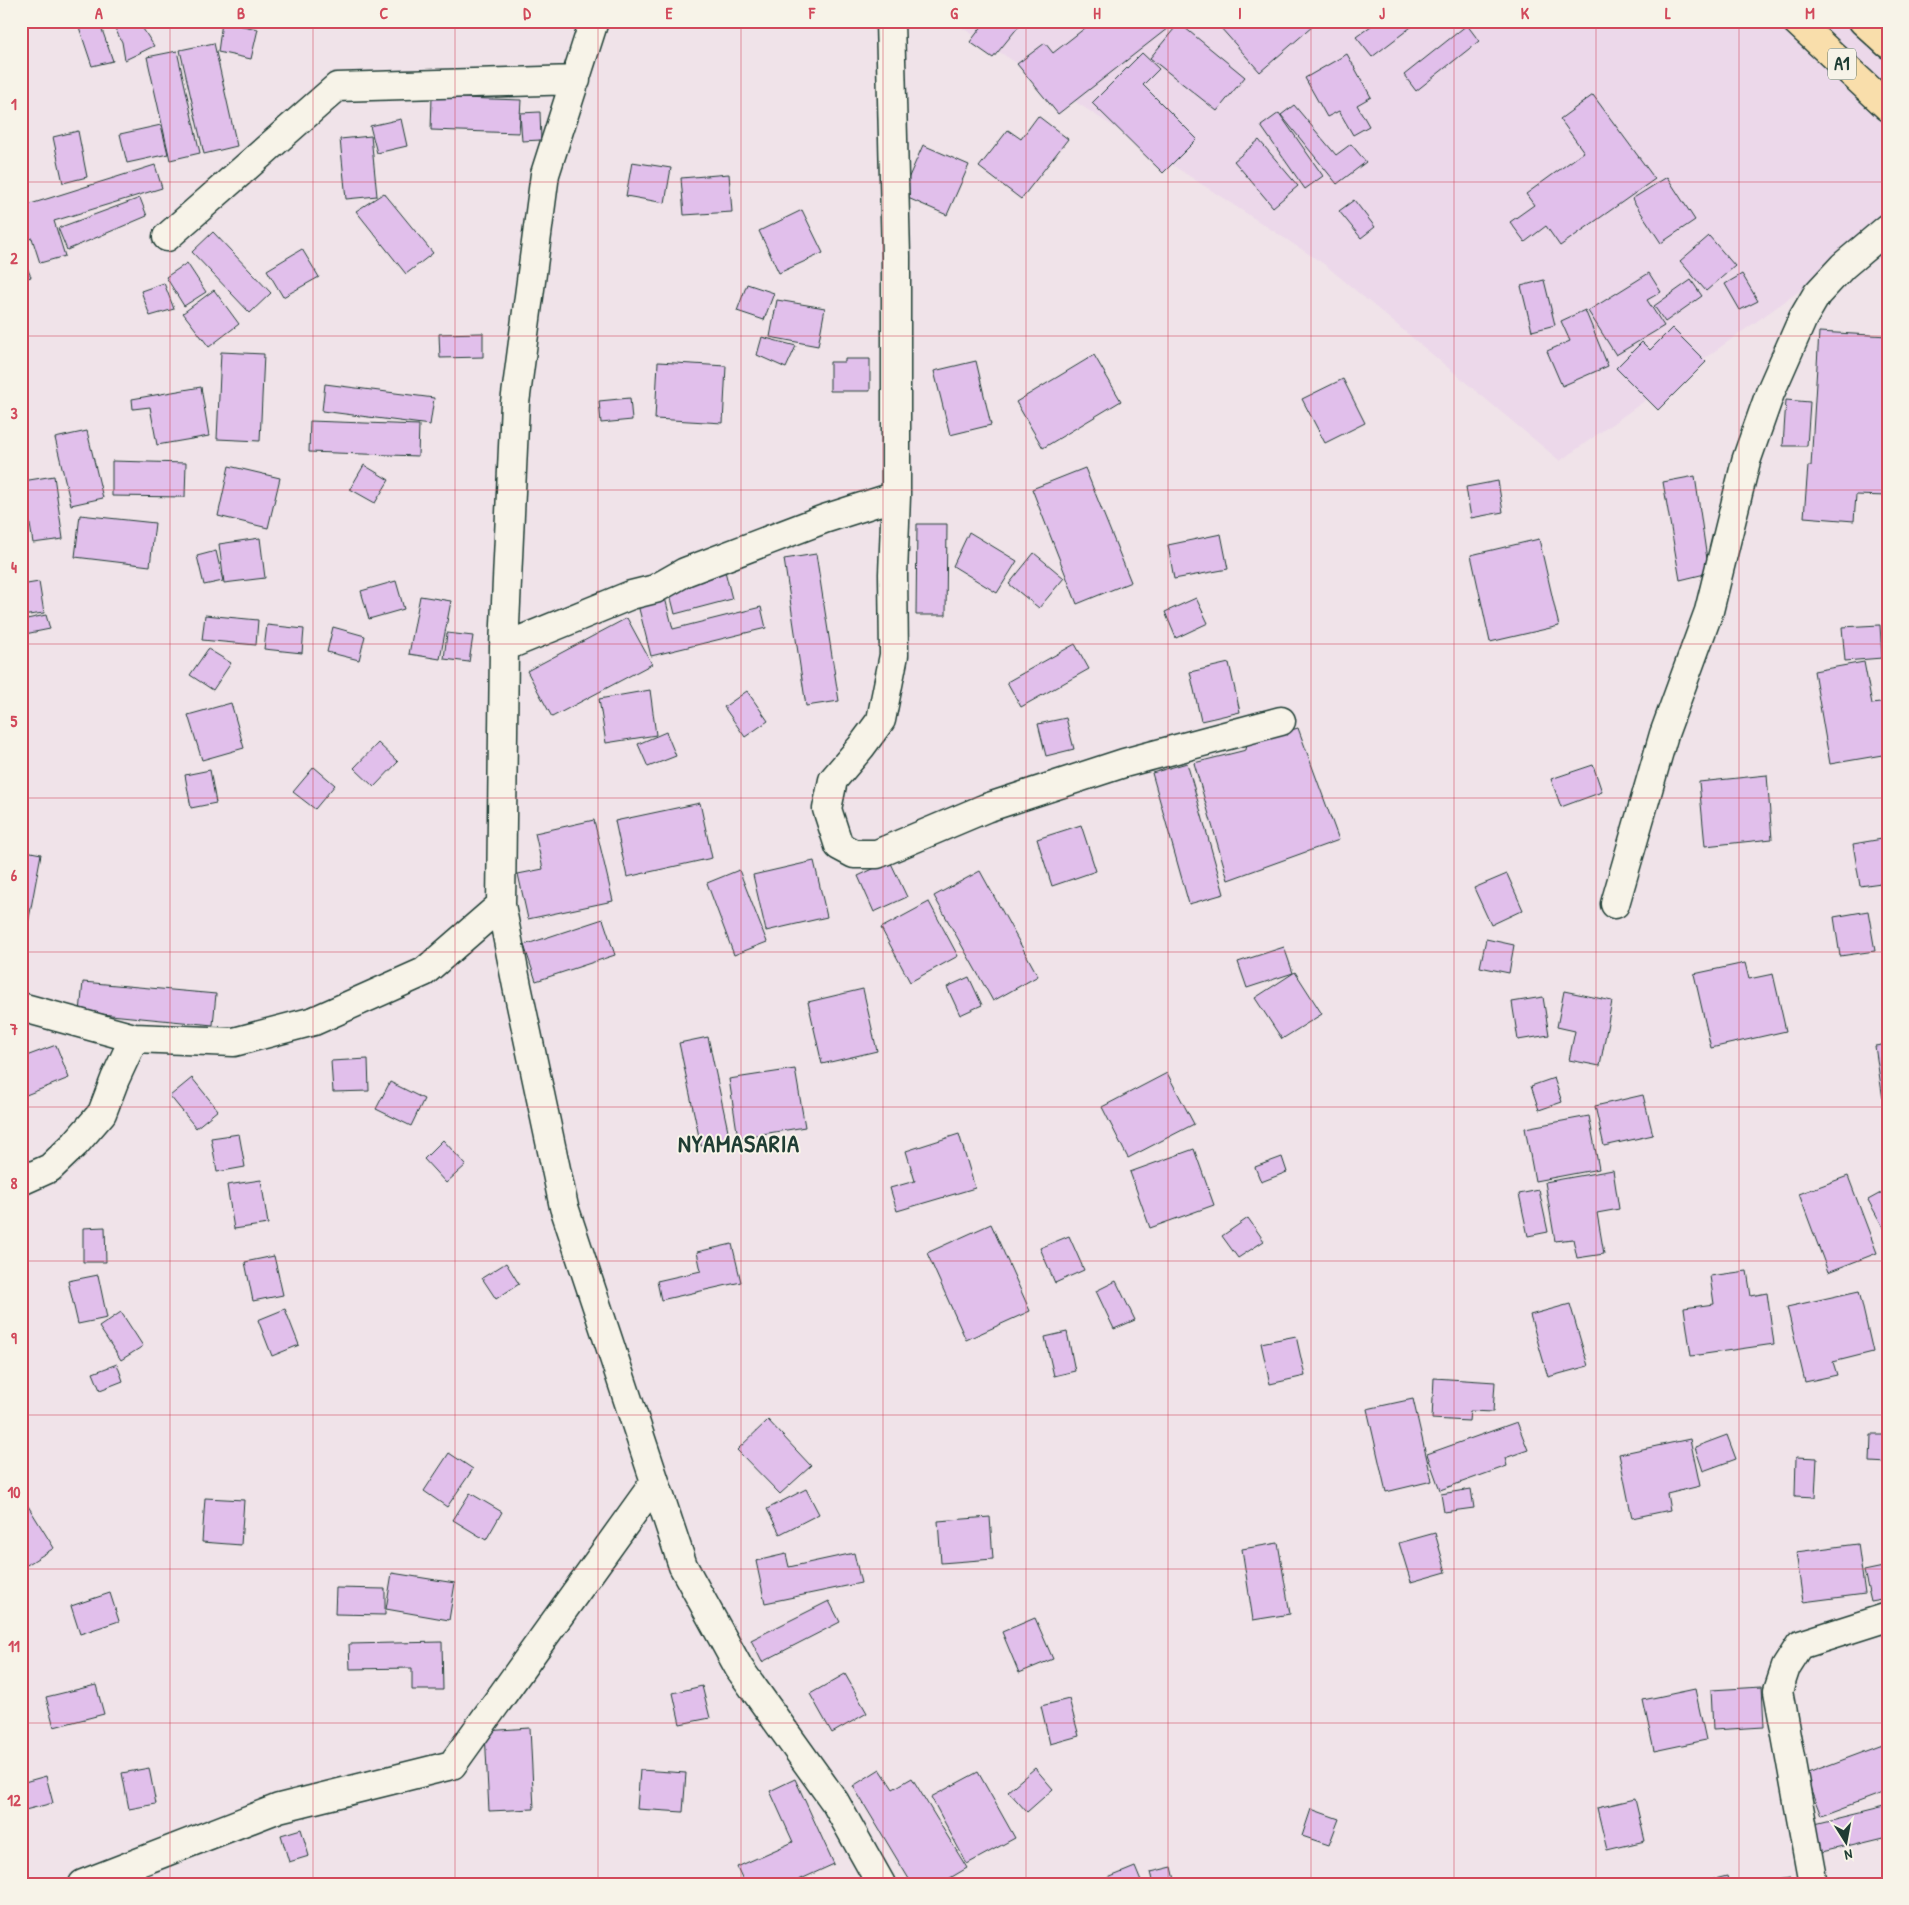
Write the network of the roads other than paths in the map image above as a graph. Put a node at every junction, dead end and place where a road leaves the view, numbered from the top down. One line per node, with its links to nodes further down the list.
1 (594, 21): 6 (street)
2 (890, 21): 10 (street)
3 (1796, 21): 7 (highway, A1)
4 (1863, 21): 5 (highway, A1)
5 (1888, 44)
6 (576, 80): 9 (street); 11 (street)
7 (1888, 108)
8 (1888, 228): 13 (street)
9 (167, 237)
10 (896, 496): 11 (street); 12 (street)
11 (504, 647): 14 (street)
12 (1282, 721)
13 (1615, 904)
14 (502, 905): 16 (street); 18 (street)
15 (21, 1007): 16 (street)
16 (134, 1038): 17 (street)
17 (21, 1181)
18 (655, 1482): 20 (street); 21 (street)
19 (1888, 1617): 22 (street)
20 (83, 1884)
21 (881, 1884)
22 (1813, 1884)

